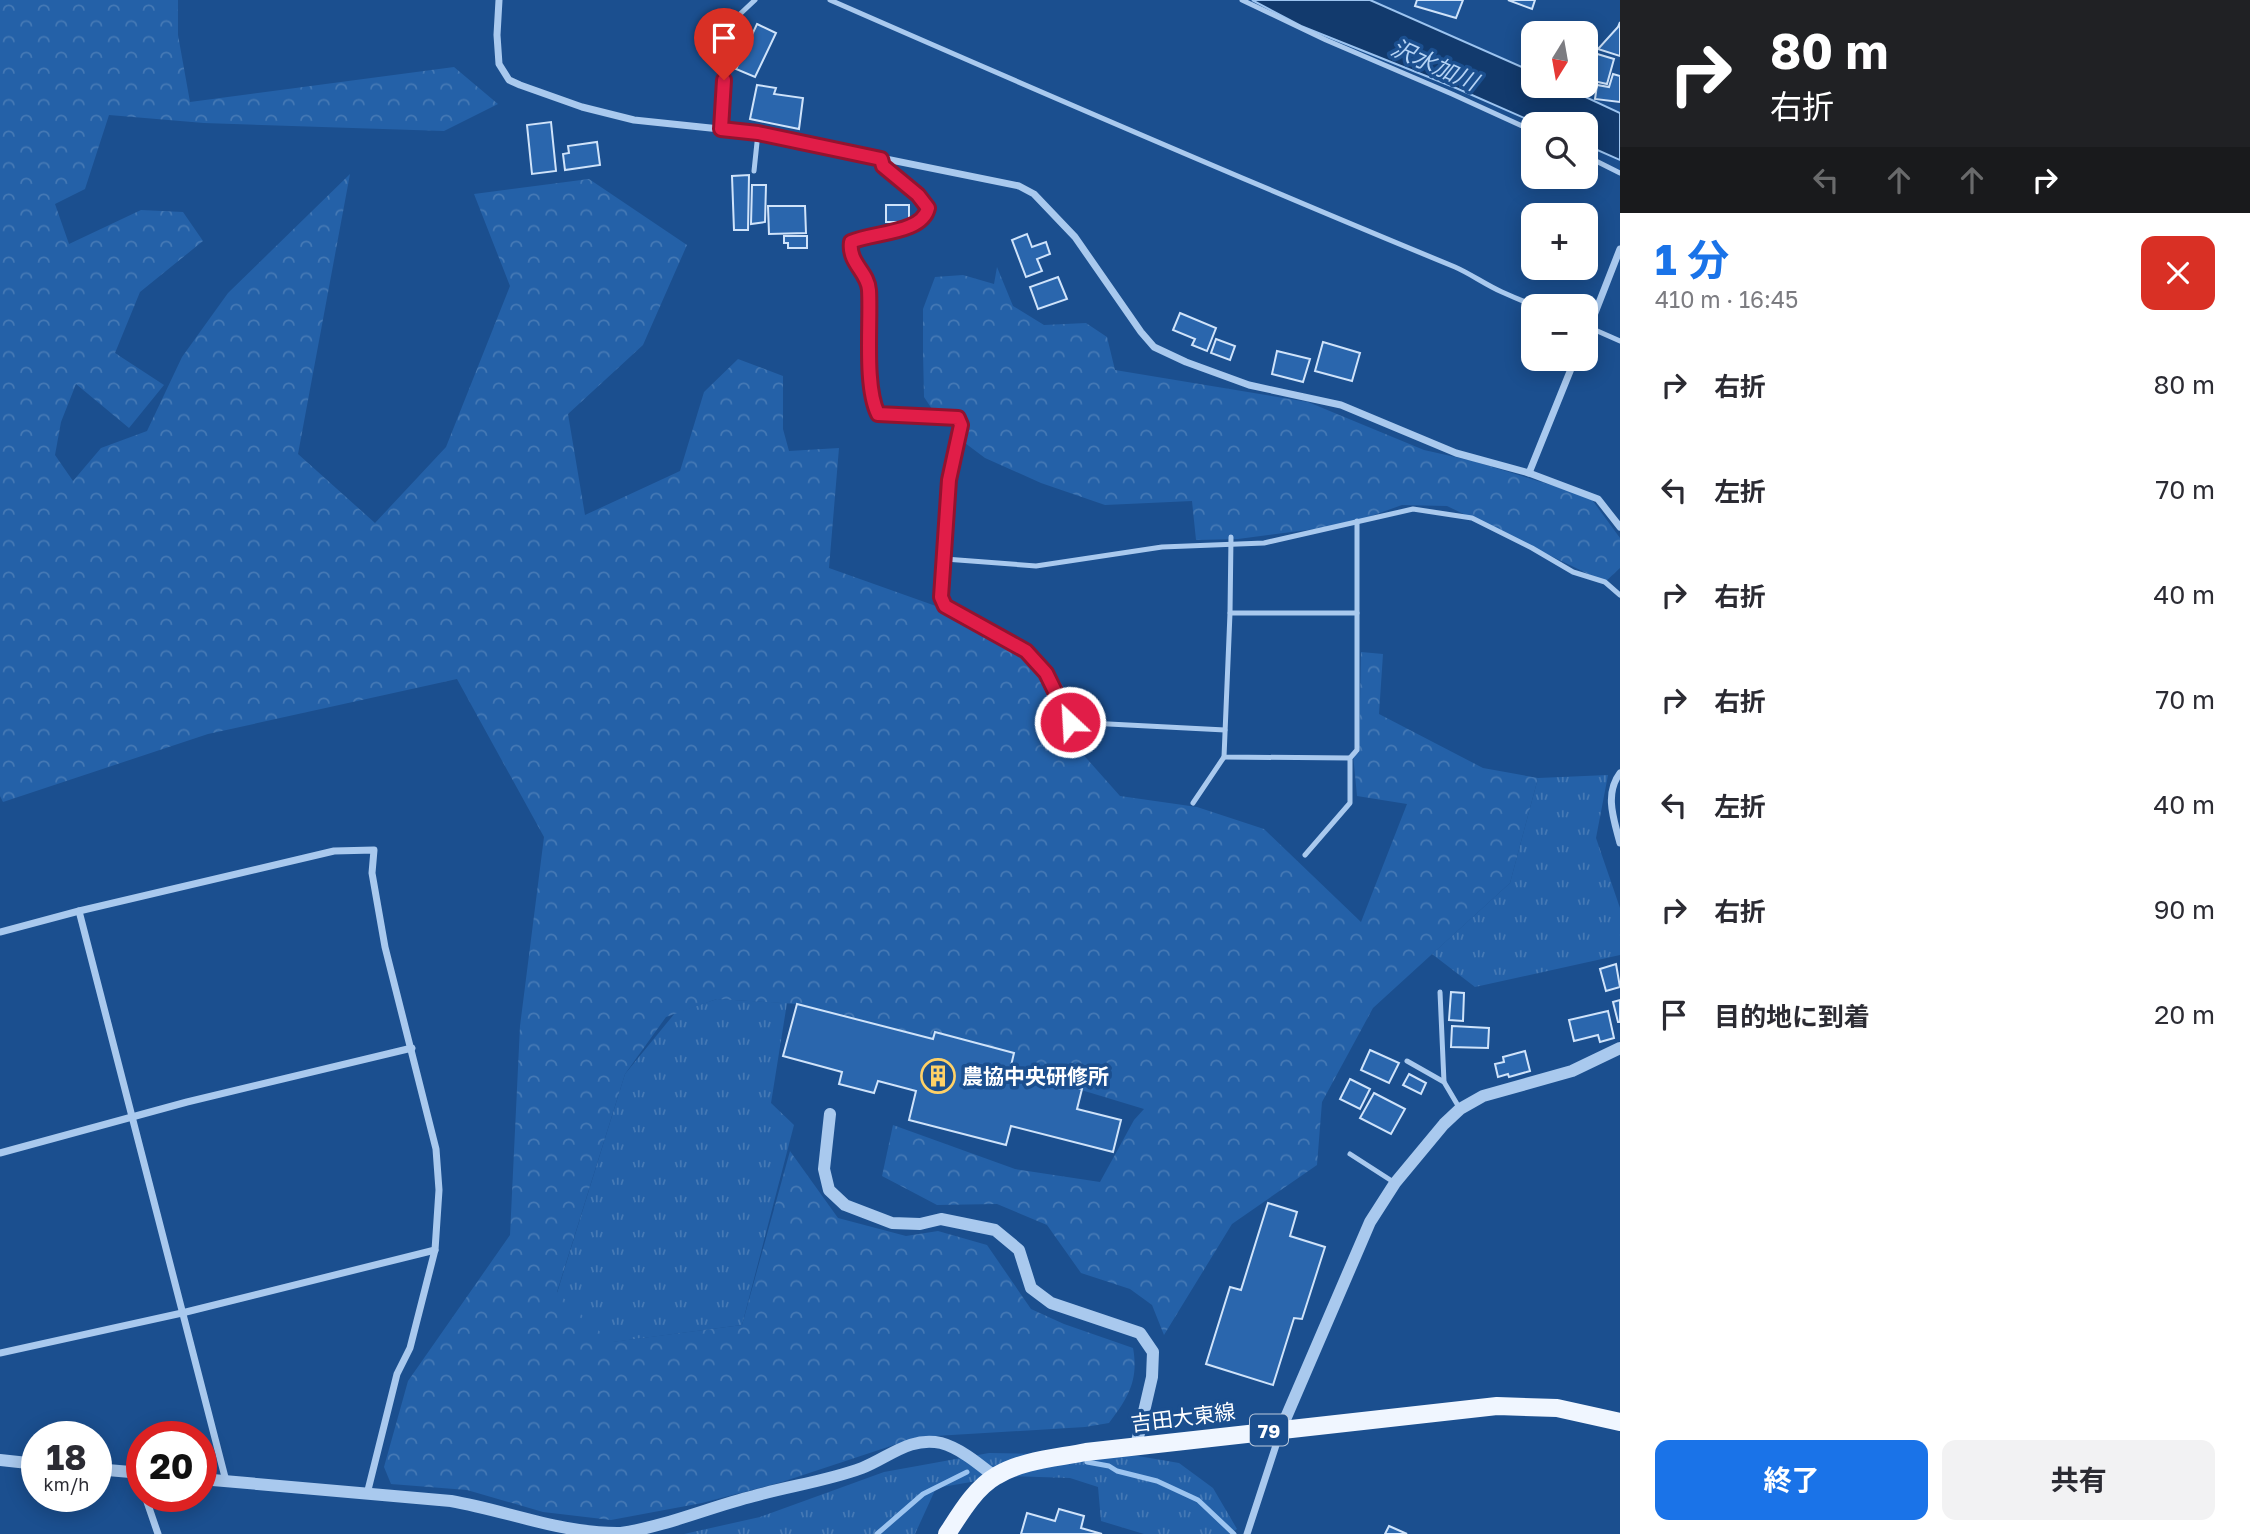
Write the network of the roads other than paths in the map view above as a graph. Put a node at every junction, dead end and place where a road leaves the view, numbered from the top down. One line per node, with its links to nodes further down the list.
1 (499, 0): 6 (street)
2 (755, 0): 6 (lane)
3 (830, 0): 13 (lane)
4 (1242, 0): 5 (lane)
5 (1521, 126)
6 (721, 129): 7 (street)
7 (758, 133): 8 (street); 10 (lane)
8 (881, 159): 18 (street); 22 (lane)
9 (1598, 162): 11 (lane)
10 (754, 171)
11 (1620, 173)
12 (1620, 249): 14 (street)
13 (1521, 300)
14 (1598, 301)
15 (1598, 332): 16 (lane)
16 (1620, 341)
17 (1570, 371): 18 (street)
18 (1529, 473): 20 (street)
19 (1357, 521): 21 (lane); 23 (lane); 25 (lane)
20 (1620, 527)
21 (1231, 541): 22 (lane); 24 (lane)
22 (945, 559): 26 (lane)
23 (1620, 595)
24 (1230, 613): 25 (lane); 26 (lane)
25 (1357, 613): 28 (lane)
26 (1225, 730): 27 (lane)
27 (1224, 757): 28 (lane); 30 (lane)
28 (1350, 758): 32 (lane)
29 (1620, 773): 31 (street)
30 (1194, 803)
31 (1620, 843)
32 (1305, 855)
33 (79, 911): 34 (street); 36 (street); 42 (street)
34 (0, 932)
35 (1440, 992): 39 (lane)
36 (412, 1048): 42 (street); 46 (street)
37 (1620, 1048): 40 (street)
38 (1407, 1061): 39 (lane)
39 (1444, 1082): 40 (lane)
40 (1460, 1109): 45 (street)
41 (830, 1114): 51 (street)
42 (132, 1117): 43 (street); 47 (street)
43 (0, 1153)
44 (1350, 1154): 45 (lane)
45 (1395, 1183): 50 (street)
46 (435, 1250): 47 (street); 57 (street)
47 (182, 1313): 48 (street); 56 (street)
48 (0, 1353)
49 (1620, 1422): 50 (main road, 吉田大東線 / 79)
50 (1281, 1429): 51 (main road, 吉田大東線 / 79); 59 (street)
51 (1136, 1446): 54 (main road, 吉田大東線 / 79)
52 (0, 1460): 53 (street)
53 (21, 1462)
54 (995, 1476): 57 (street); 61 (main road, 吉田大東線 / 79)
55 (217, 1480): 56 (street)
56 (226, 1481): 57 (street)
57 (367, 1494)
58 (150, 1512): 60 (street)
59 (1250, 1532)
60 (158, 1534)
61 (947, 1534)

